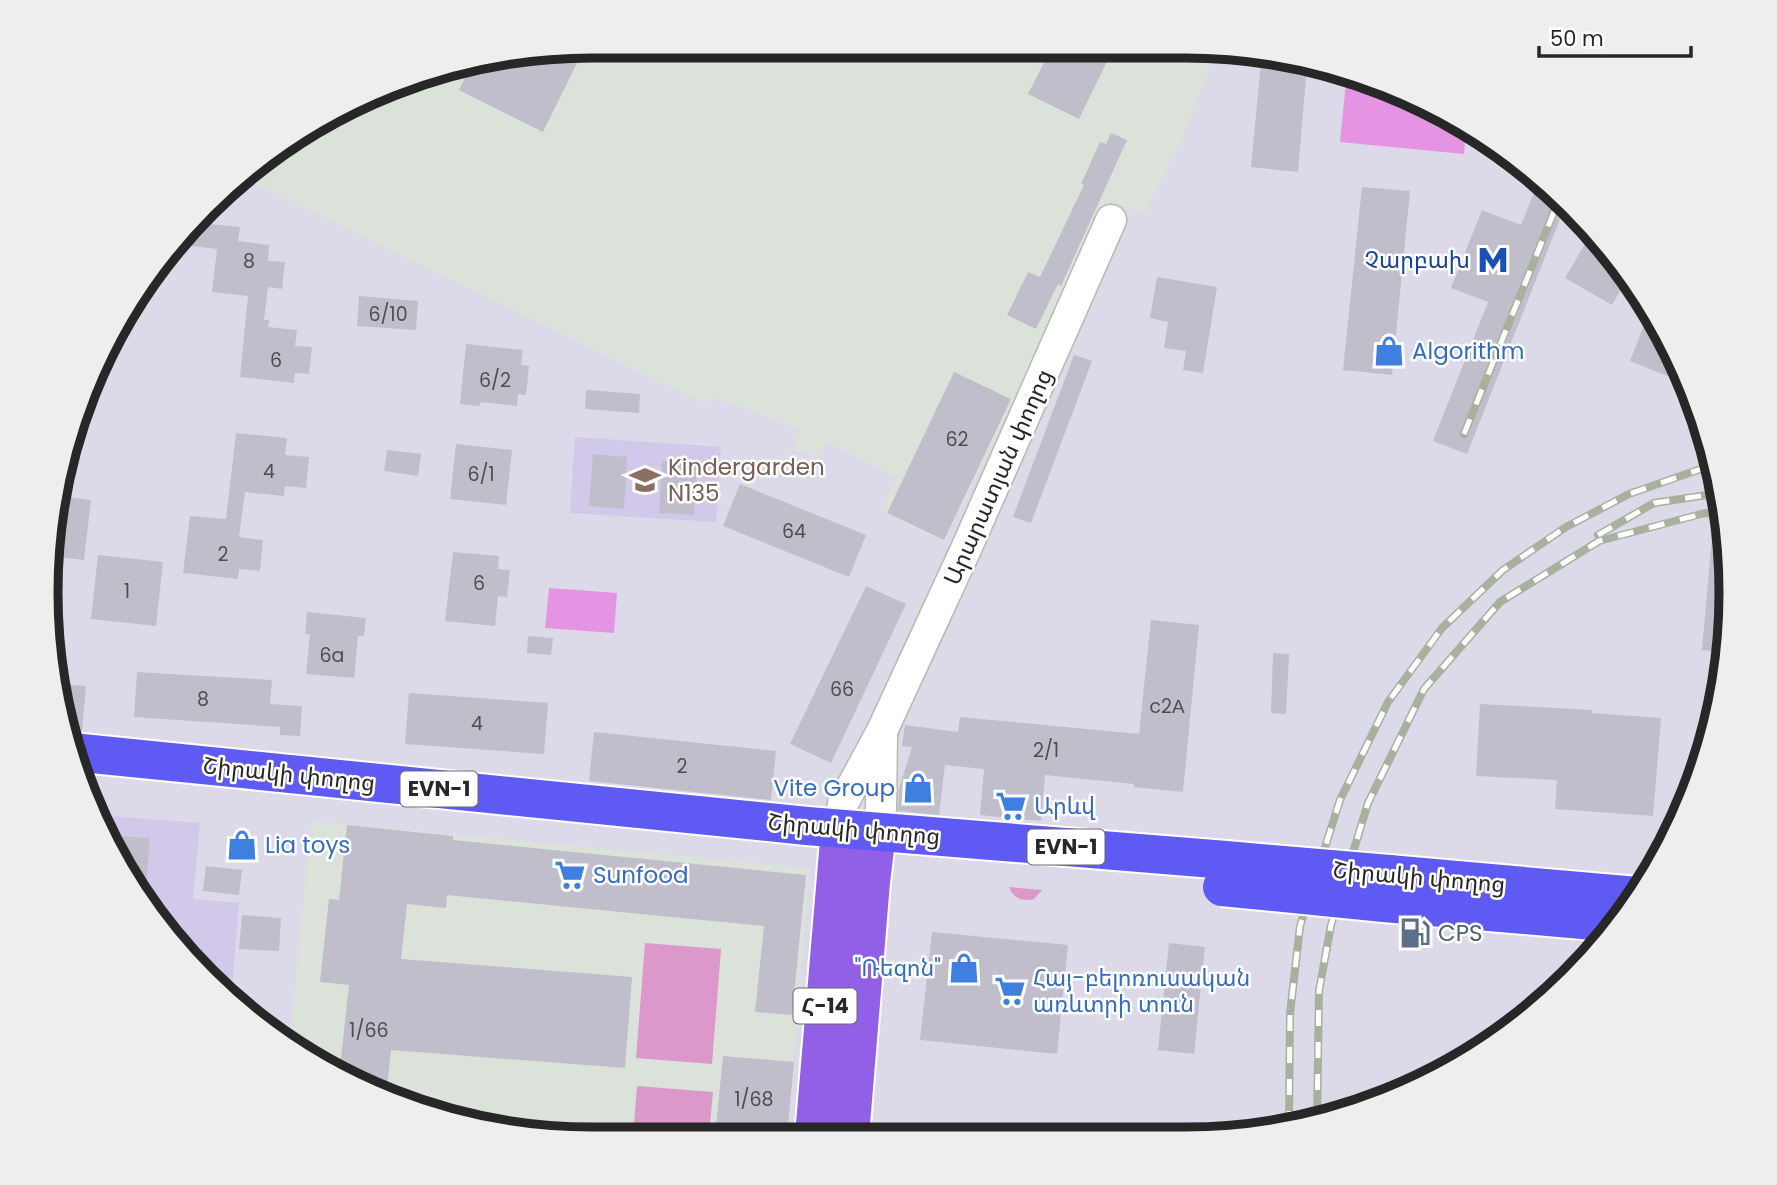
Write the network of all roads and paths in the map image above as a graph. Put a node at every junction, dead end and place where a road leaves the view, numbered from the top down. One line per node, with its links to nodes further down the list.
1 (1111, 220): 2 (street, Արարատյան փողոց)
2 (882, 732): 5 (street, Արարատյան փողոց); 6 (street, Արարատյան փողոց)
3 (83, 753): 5 (highway, Շիրակի փողոց / EVN-1)
4 (90, 775): 5 (highway, Շիրակի փողոց / EVN-1)
5 (839, 839): 6 (highway, Շիրակի փողոց / EVN-1); 10 (main road, Արարատյան փողոց / Հ-14)
6 (876, 843): 7 (highway, Շիրակի փողոց / EVN-1, bridge); 11 (main road, Արարատյան փողոց / Հ-14)
7 (1386, 888): 8 (highway, Շիրակի փողոց / EVN-1); 9 (highway, Շիրակի փողոց / EVN-1)
8 (1625, 896)
9 (1606, 921)
10 (815, 1127)
11 (851, 1127)

